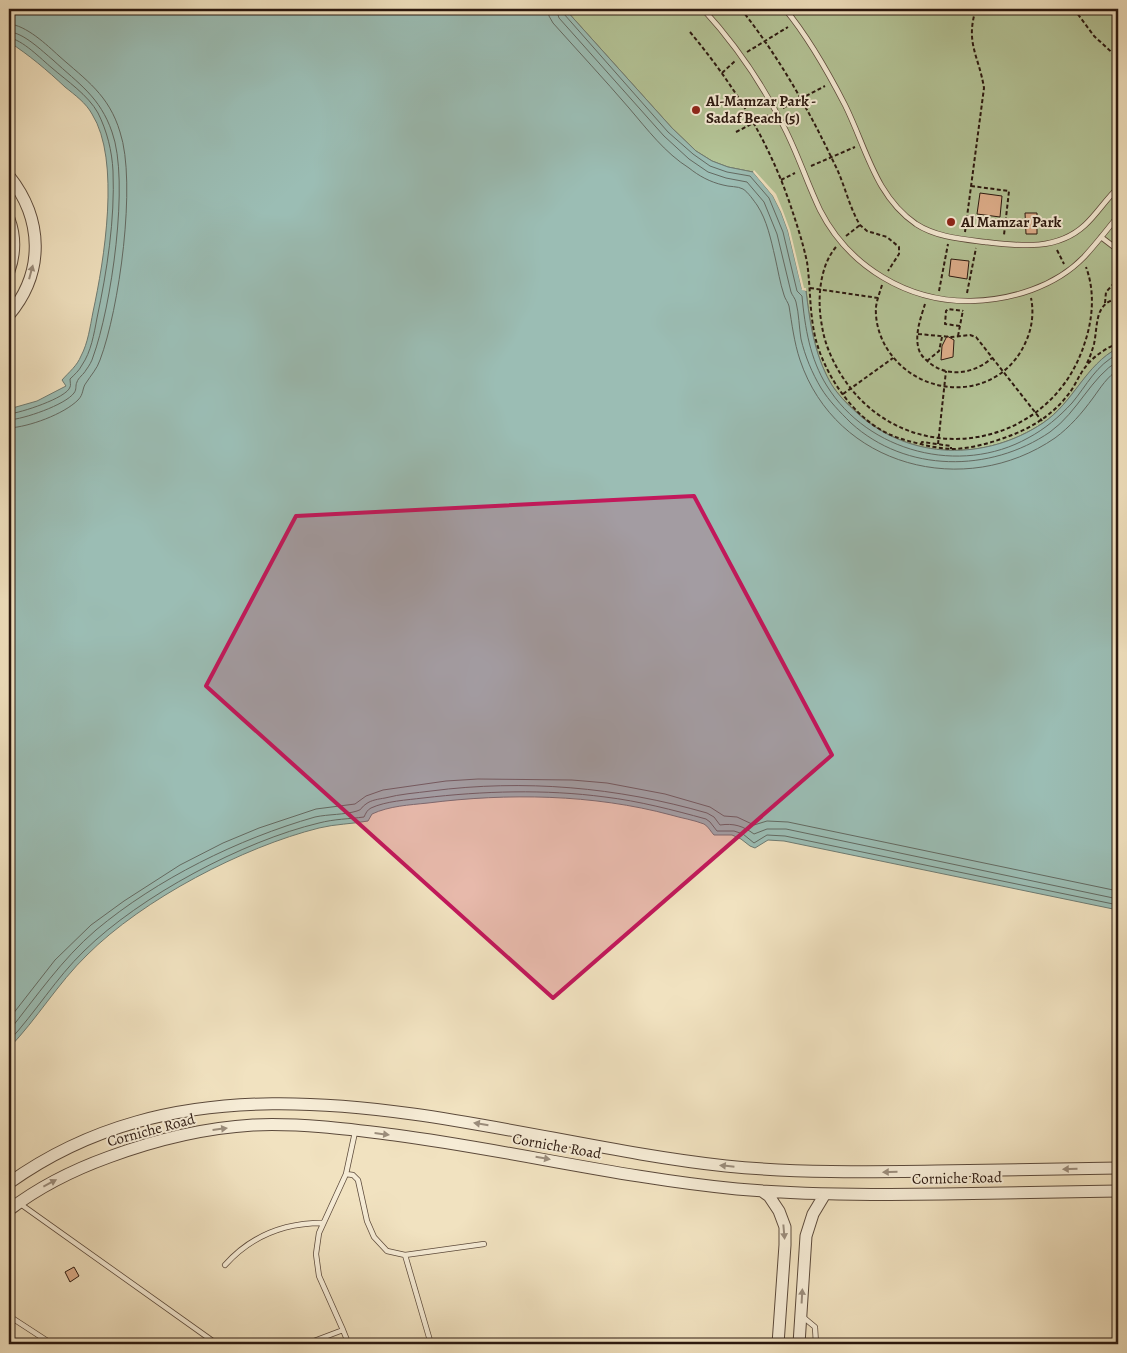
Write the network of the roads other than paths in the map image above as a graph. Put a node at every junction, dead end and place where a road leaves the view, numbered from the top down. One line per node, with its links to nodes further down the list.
1 (703, 9): 7 (lane)
2 (785, 9): 4 (lane)
3 (9, 176): 10 (street, one-way to 3)
4 (1118, 188)
5 (1118, 216): 7 (lane)
6 (9, 218): 9 (street)
7 (1101, 237): 8 (lane)
8 (1118, 250)
9 (9, 271)
10 (9, 314)
11 (360, 1108): 12 (street); 13 (street, Corniche Road, one-way to 11); 15 (street, Corniche Road)
12 (356, 1130): 14 (lane); 16 (street, Corniche Road, one-way to 16); 19 (street, Corniche Road, one-way to 12)
13 (1118, 1168)
14 (346, 1174): 20 (lane); 22 (lane)
15 (9, 1183)
16 (762, 1191): 18 (street, Corniche Road); 32 (street, one-way to 32)
17 (1118, 1191): 18 (street, Corniche Road)
18 (825, 1194): 25 (street, one-way to 18)
19 (14, 1206): 28 (lane)
20 (322, 1223): 23 (lane); 26 (lane)
21 (484, 1244): 22 (lane)
22 (405, 1255): 31 (lane)
23 (225, 1265)
24 (9, 1316): 27 (lane)
25 (801, 1316): 33 (street); 34 (lane)
26 (343, 1330): 29 (lane); 30 (lane)
27 (52, 1344)
28 (217, 1344)
29 (306, 1344)
30 (346, 1344)
31 (431, 1344)
32 (778, 1344)
33 (799, 1344)
34 (816, 1344)

